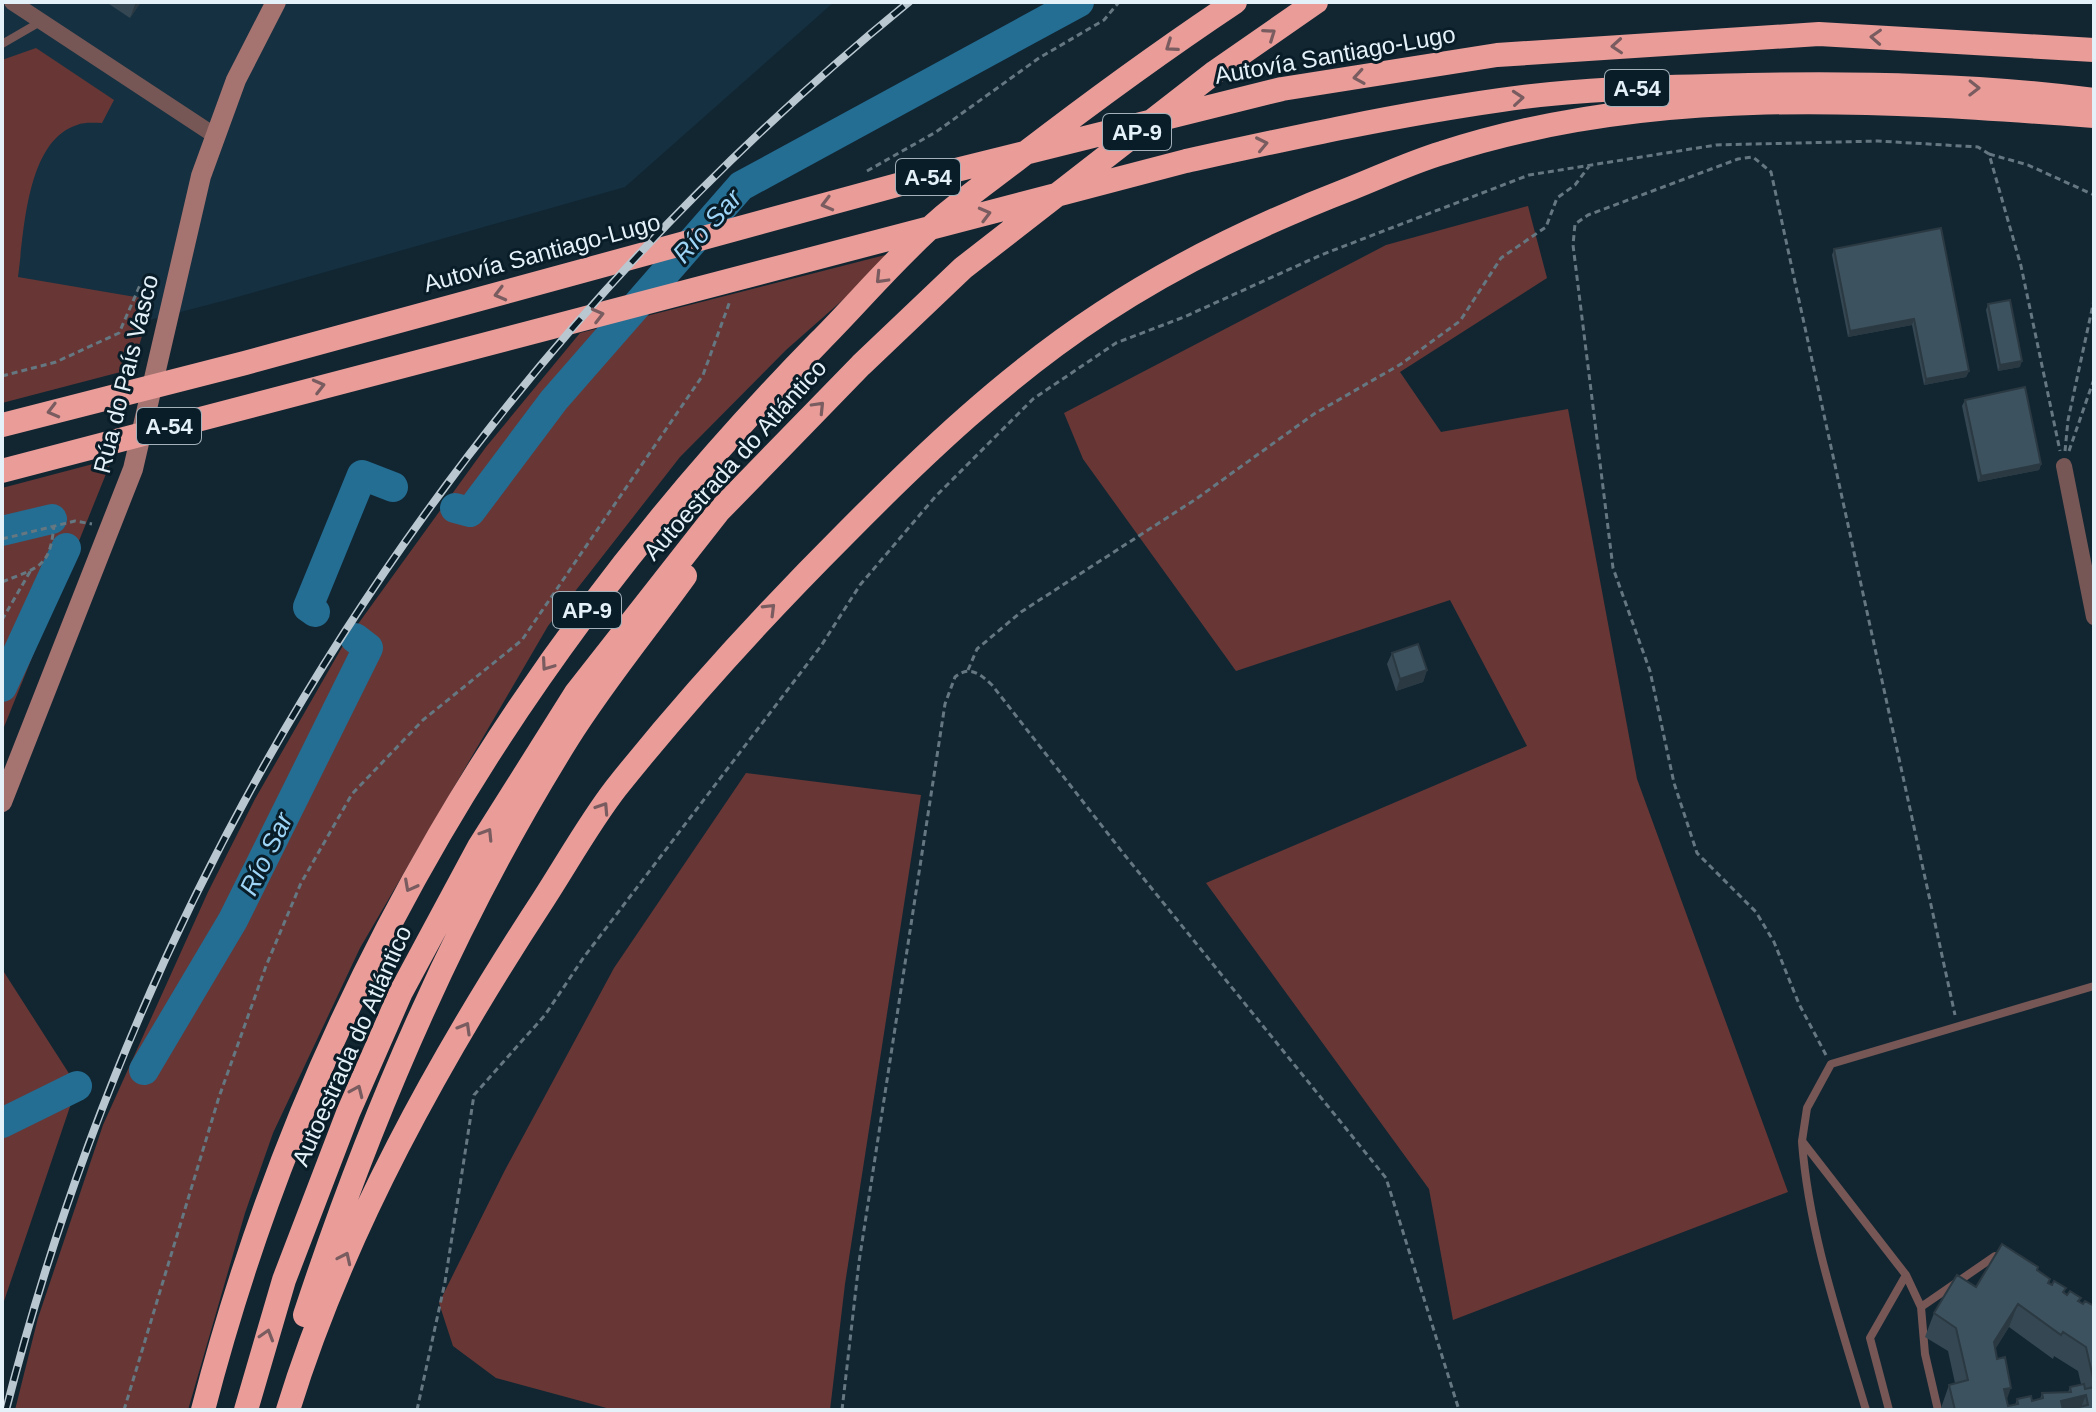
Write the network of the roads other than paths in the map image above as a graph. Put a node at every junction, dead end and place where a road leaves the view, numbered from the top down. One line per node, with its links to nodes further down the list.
1 (12, 2): 5 (street)
2 (276, 2): 10 (street, Rúa do País Vasco)
3 (1235, 2): 22 (highway, Autoestrada do Atlántico / AP-9, one-way to 22)
4 (1316, 2): 12 (highway, Autoestrada do Atlántico / AP-9, one-way to 4)
5 (40, 22): 6 (lane); 10 (street)
6 (2, 44)
7 (2094, 50): 11 (highway, Autovía Santiago-Lugo / A-54, one-way to 11)
8 (2094, 100): 14 (highway, A-54, one-way to 8)
9 (2094, 116): 25 (highway, one-way to 9)
10 (214, 135): 16 (street, Rúa do País Vasco)
11 (2, 425)
12 (766, 464): 23 (highway, Autoestrada do Atlántico / AP-9, one-way to 12); 24 (highway)
13 (2064, 466): 15 (street)
14 (2, 471)
15 (2094, 617)
16 (2, 802)
17 (2094, 986): 18 (lane)
18 (1802, 1141): 20 (lane); 26 (lane)
19 (2007, 1263): 21 (lane)
20 (1906, 1275): 21 (lane); 27 (lane)
21 (1921, 1307): 28 (lane)
22 (203, 1410)
23 (246, 1410)
24 (278, 1410)
25 (288, 1410)
26 (1866, 1410)
27 (1889, 1410)
28 (1938, 1410)

